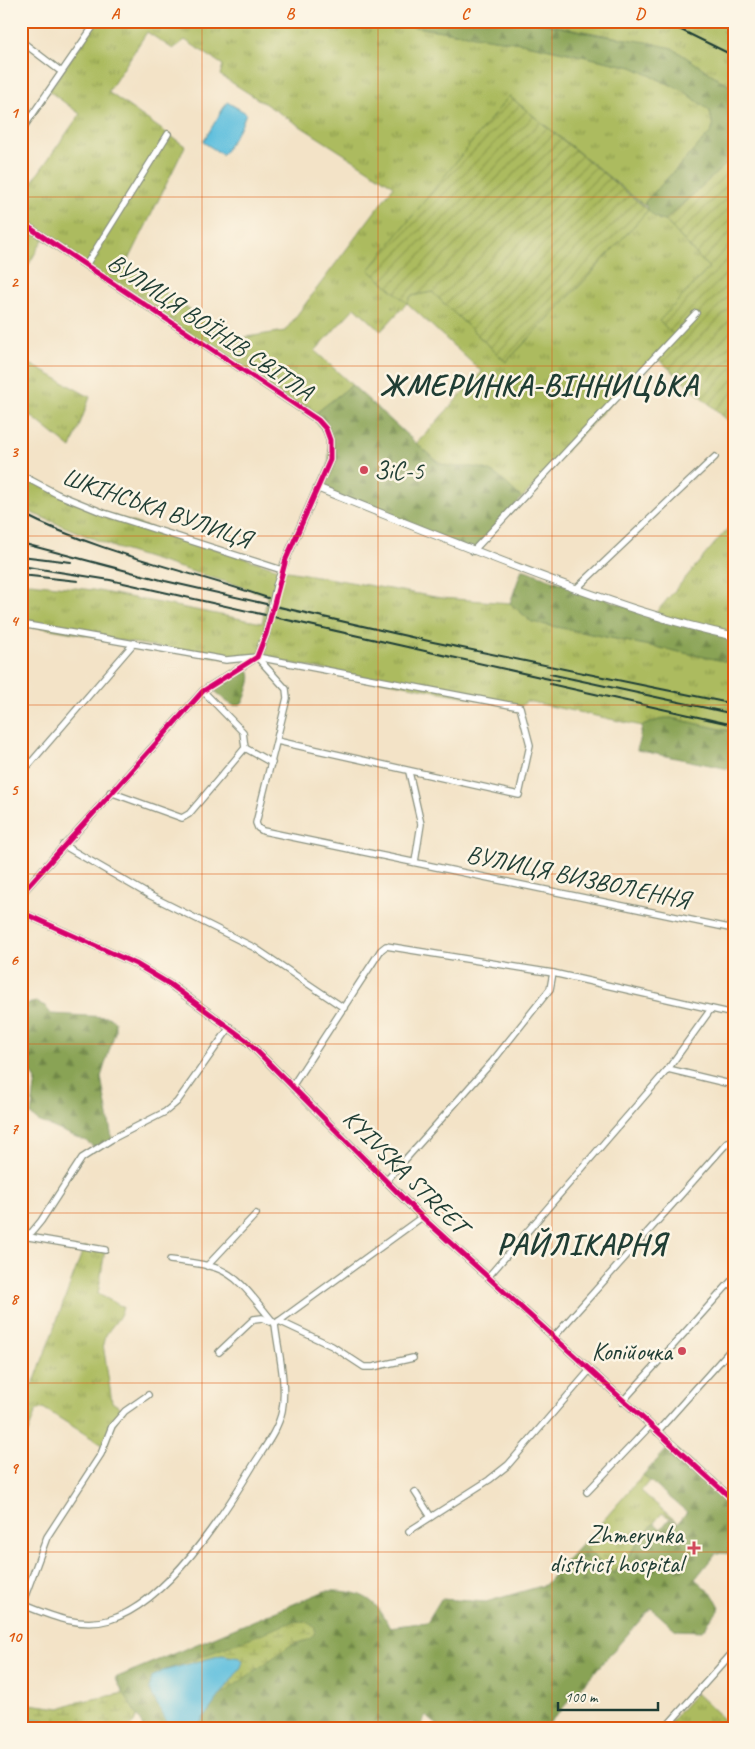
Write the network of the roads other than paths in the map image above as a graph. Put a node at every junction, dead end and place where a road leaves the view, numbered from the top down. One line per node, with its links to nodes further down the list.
1 (97, 21): 4 (street)
2 (21, 41): 3 (street)
3 (60, 70)
4 (21, 130)
5 (168, 134): 7 (street)
6 (21, 222): 7 (street, ВУЛИЦЯ ВОЇНІВ СВІТЛА)
7 (86, 265): 11 (street, ВУЛИЦЯ ВОЇНІВ СВІТЛА)
8 (696, 313): 12 (street)
9 (715, 457): 14 (street)
10 (21, 475): 13 (street, ШКІНСЬКА ВУЛИЦЯ)
11 (318, 488): 12 (street); 13 (street)
12 (473, 551): 14 (street)
13 (282, 570): 18 (street, bridge)
14 (576, 589): 16 (street)
15 (21, 624): 17 (street)
16 (734, 636)
17 (134, 643): 18 (street); 24 (street)
18 (257, 657): 19 (street); 20 (street, ВУЛИЦЯ ВИЗВОЛЕННЯ); 23 (street)
19 (203, 691): 21 (street); 25 (street)
20 (277, 741): 22 (street, ВУЛИЦЯ ВИЗВОЛЕННЯ); 23 (street)
21 (245, 748): 22 (street); 25 (street)
22 (272, 763): 27 (street, ВУЛИЦЯ ВИЗВОЛЕННЯ)
23 (409, 772): 27 (street)
24 (21, 774)
25 (110, 792): 26 (street)
26 (63, 845): 28 (street); 32 (street)
27 (415, 862): 30 (street, ВУЛИЦЯ ВИЗВОЛЕННЯ)
28 (21, 894)
29 (21, 912): 35 (street, KYIVSKA STREET)
30 (734, 929)
31 (553, 973): 32 (street); 33 (street); 40 (street)
32 (344, 1008): 37 (street)
33 (711, 1009): 34 (street); 36 (street)
34 (734, 1014)
35 (230, 1027): 37 (street, KYIVSKA STREET); 43 (street)
36 (668, 1069): 38 (street); 47 (street)
37 (293, 1085): 40 (street, KYIVSKA STREET)
38 (734, 1085)
39 (728, 1142): 50 (street)
40 (387, 1180): 42 (street, KYIVSKA STREET)
41 (256, 1214): 46 (street)
42 (422, 1217): 47 (street, KYIVSKA STREET); 49 (street)
43 (22, 1236): 44 (street)
44 (105, 1250)
45 (170, 1260): 46 (street)
46 (207, 1266): 49 (street)
47 (488, 1277): 50 (street, KYIVSKA STREET)
48 (734, 1278): 56 (street)
49 (277, 1322): 52 (street); 53 (street); 64 (street)
50 (553, 1338): 54 (street, KYIVSKA STREET)
51 (734, 1346): 58 (street)
52 (219, 1352)
53 (412, 1358)
54 (589, 1371): 56 (street, KYIVSKA STREET); 62 (street)
55 (148, 1395): 64 (street)
56 (622, 1402): 57 (street, KYIVSKA STREET)
57 (650, 1426): 58 (street, KYIVSKA STREET); 60 (street)
58 (657, 1432): 61 (street, KYIVSKA STREET)
59 (415, 1492): 62 (street)
60 (587, 1492)
61 (734, 1501)
62 (430, 1517): 63 (street)
63 (409, 1530)
64 (22, 1604)
65 (734, 1651): 66 (street)
66 (665, 1728)

